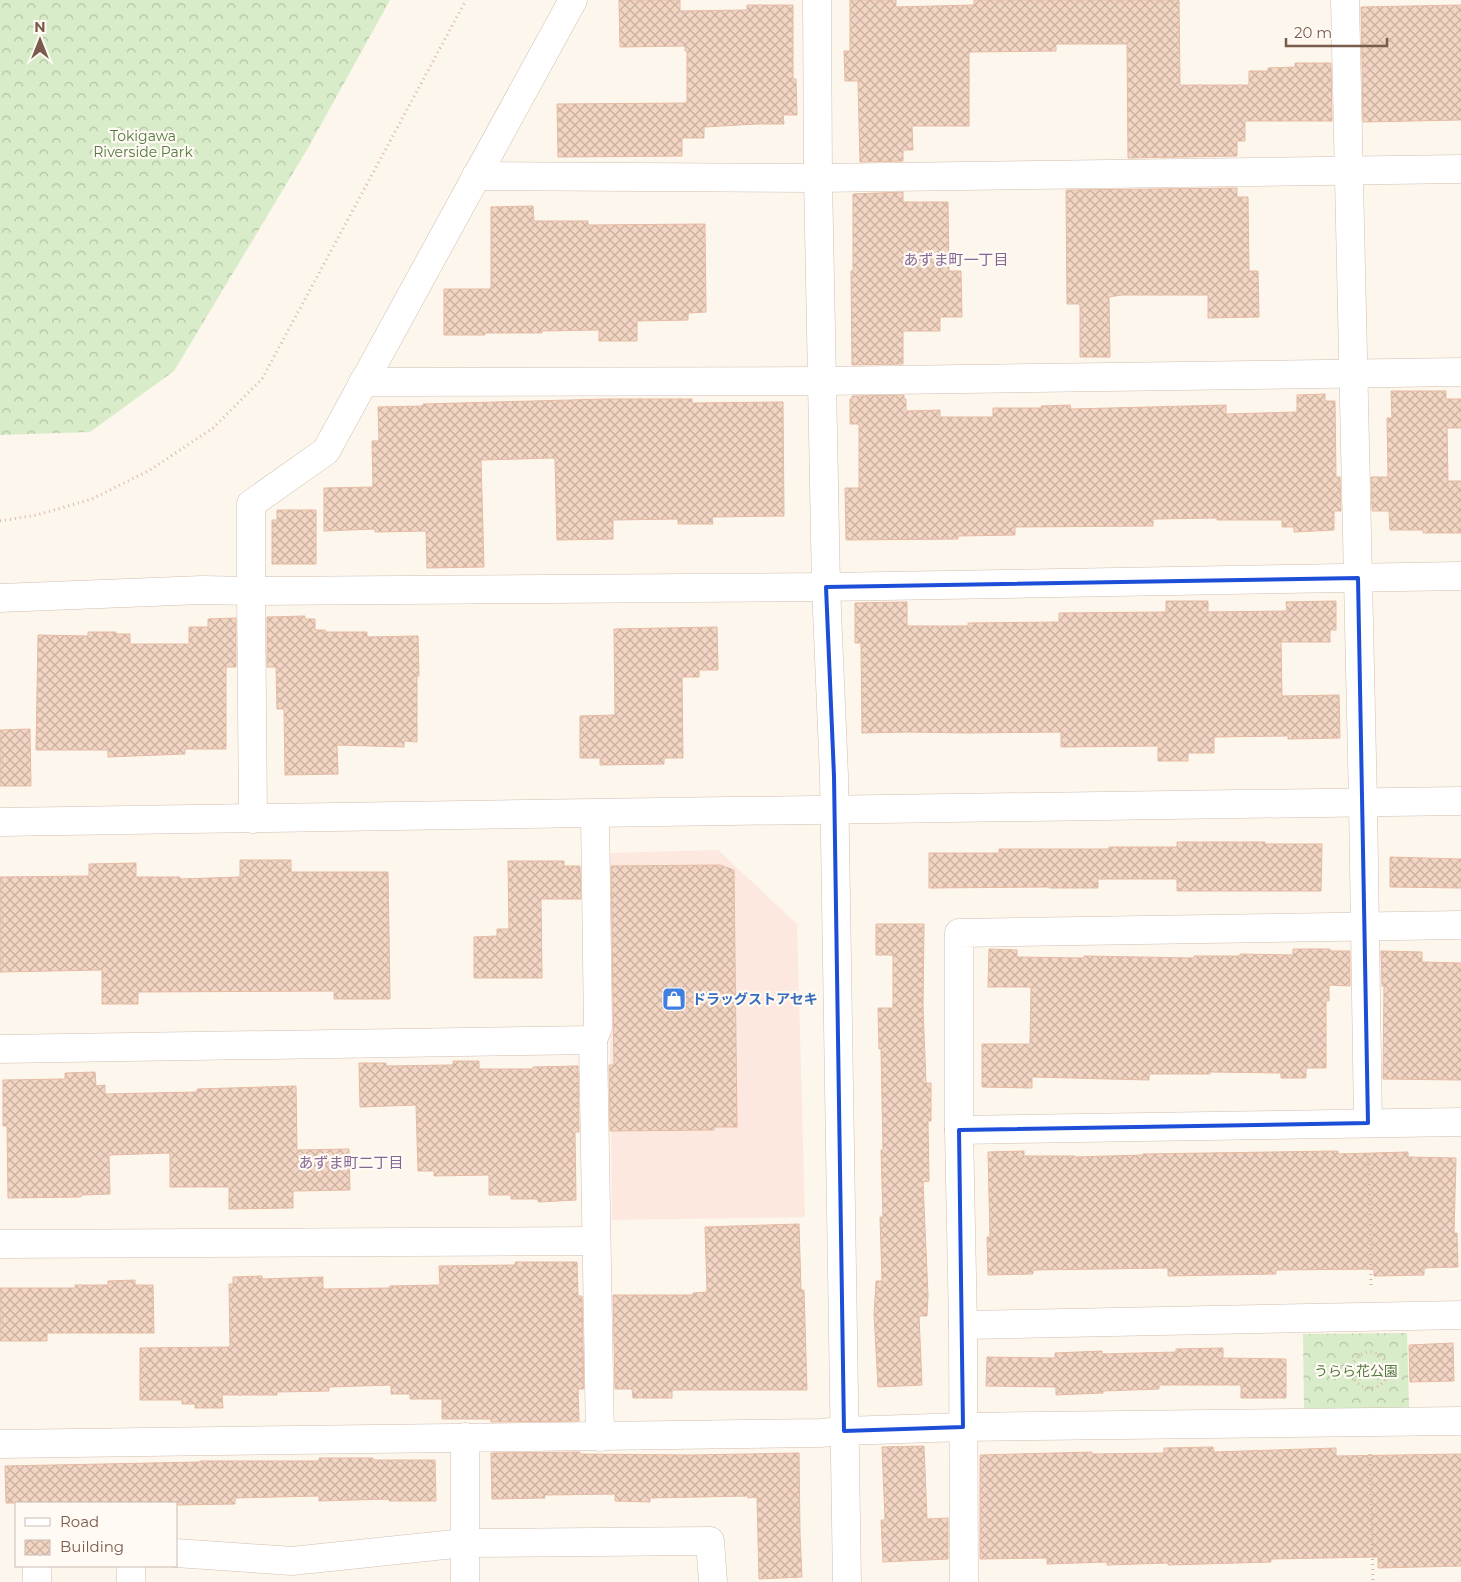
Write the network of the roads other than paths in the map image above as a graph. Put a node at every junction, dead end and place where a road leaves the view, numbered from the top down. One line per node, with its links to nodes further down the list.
1 (573, 0): 6 (street)
2 (818, 0): 7 (street)
3 (1344, 0): 5 (street)
4 (1461, 169): 5 (street)
5 (1349, 171): 7 (street); 9 (street)
6 (476, 176): 7 (street); 11 (street)
7 (818, 178): 10 (street)
8 (1461, 372): 9 (street)
9 (1353, 374): 10 (street); 13 (street)
10 (822, 381): 11 (street); 14 (street)
11 (363, 382): 15 (street)
12 (1461, 576): 13 (street)
13 (1358, 578): 14 (street); 18 (street)
14 (826, 587): 15 (street); 19 (street)
15 (251, 591): 16 (street); 21 (street)
16 (0, 598)
17 (1461, 801): 18 (street)
18 (1363, 802): 19 (street); 24 (street)
19 (834, 809): 20 (street); 36 (street)
20 (596, 814): 21 (street); 25 (street)
21 (253, 819): 22 (street)
22 (0, 822)
23 (1461, 925): 24 (street)
24 (1365, 926): 28 (street); 29 (street)
25 (593, 1040): 26 (street); 30 (street)
26 (0, 1049)
27 (1461, 1122): 28 (street)
28 (1368, 1123): 29 (street)
29 (959, 1130): 33 (street)
30 (596, 1241): 31 (street); 38 (street)
31 (0, 1244)
32 (1461, 1315): 33 (street)
33 (963, 1325): 35 (street)
34 (1461, 1421): 35 (street)
35 (962, 1427): 36 (street); 49 (street)
36 (844, 1430): 38 (street); 48 (street)
37 (465, 1437): 38 (street); 39 (street); 40 (street)
38 (600, 1437)
39 (0, 1444)
40 (464, 1543): 41 (street); 46 (street); 47 (street)
41 (178, 1553)
42 (37, 1567): 44 (street)
43 (131, 1567): 45 (street)
44 (37, 1582)
45 (132, 1582)
46 (465, 1582)
47 (713, 1582)
48 (846, 1582)
49 (964, 1582)

